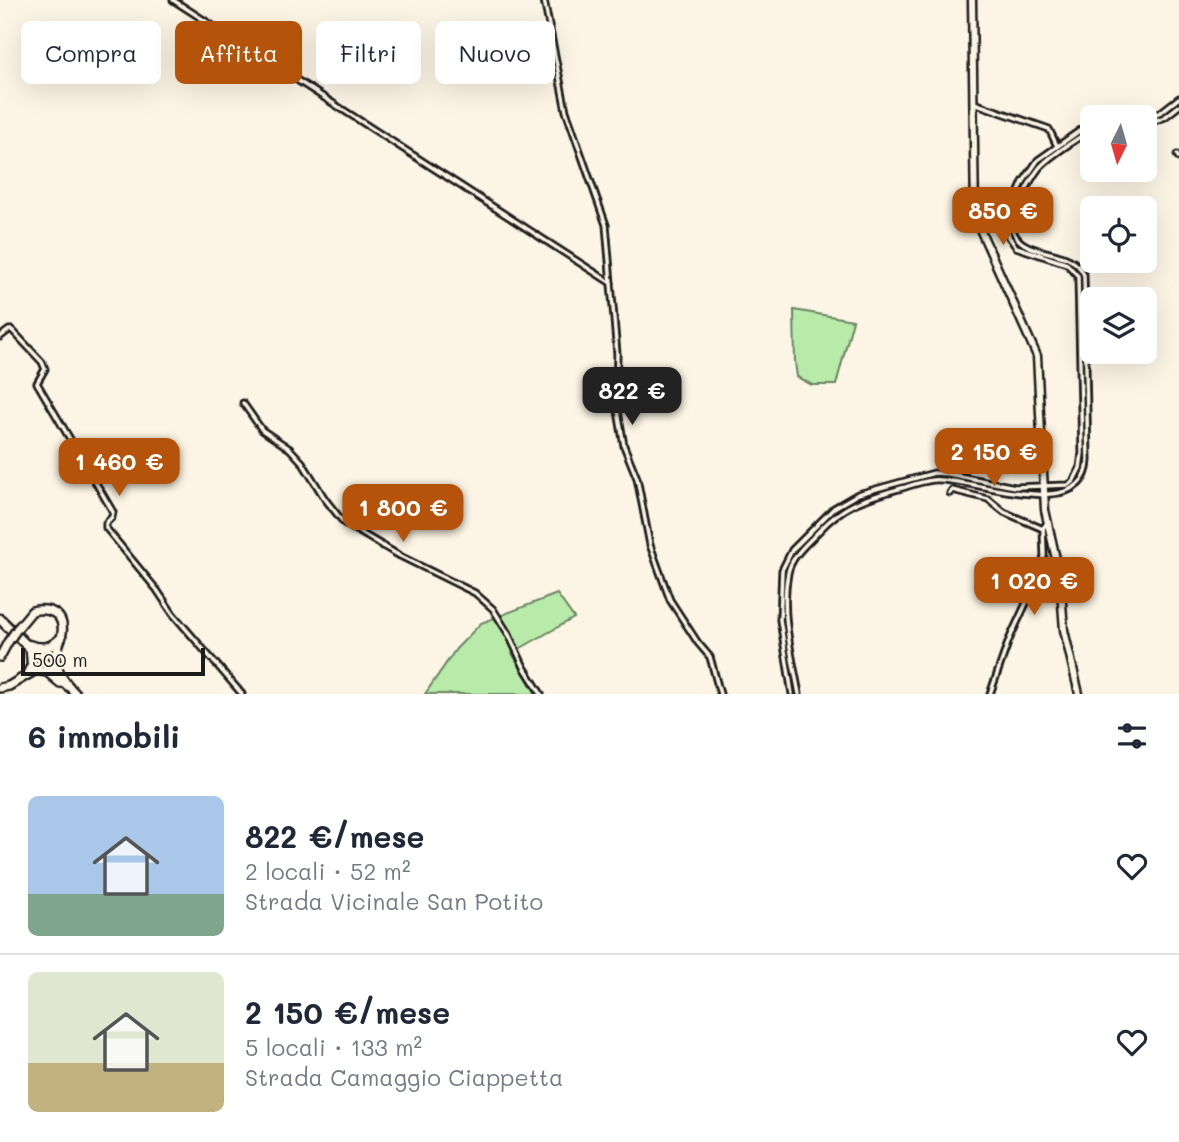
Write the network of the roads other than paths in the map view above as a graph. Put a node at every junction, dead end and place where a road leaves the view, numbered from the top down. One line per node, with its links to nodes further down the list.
1 (173, 0): 18 (street)
2 (544, 0): 18 (street)
3 (972, 0): 5 (main road)
4 (1179, 98): 7 (street)
5 (974, 103): 11 (street); 32 (main road)
6 (1179, 106): 8 (street)
7 (1157, 114)
8 (1157, 120)
9 (1080, 130): 11 (street)
10 (1080, 138): 13 (street)
11 (1057, 146): 12 (street)
12 (1050, 151): 13 (street); 15 (street)
13 (1054, 156): 14 (street)
14 (1013, 229): 15 (street); 16 (street)
15 (1007, 230): 17 (street)
16 (1079, 265): 17 (street); 19 (street)
17 (1074, 270): 21 (street)
18 (611, 283): 52 (street)
19 (1085, 287)
20 (0, 337): 50 (street)
21 (1080, 338)
22 (1080, 364): 24 (street)
23 (1086, 364): 25 (street)
24 (1081, 400): 25 (street); 28 (street)
25 (1087, 401): 30 (street)
26 (243, 403): 51 (street)
27 (971, 479): 29 (street); 31 (street); 32 (street)
28 (1074, 480): 30 (street); 32 (street)
29 (892, 484): 33 (street); 36 (street)
30 (1079, 484): 32 (street)
31 (970, 485): 32 (street); 33 (street)
32 (1044, 489): 35 (main road)
33 (894, 490): 37 (street)
34 (950, 493): 35 (street)
35 (1045, 526): 55 (street); 56 (main road)
36 (795, 546): 37 (street); 39 (street)
37 (800, 551): 38 (street)
38 (786, 619): 39 (street); 46 (street)
39 (780, 620): 47 (street)
40 (0, 621): 42 (highway); 43 (highway)
41 (61, 638): 42 (highway); 44 (main road, bridge); 49 (main road)
42 (25, 643): 49 (highway)
43 (31, 653): 45 (highway); 49 (highway)
44 (0, 657)
45 (28, 673): 48 (main road); 49 (main road)
46 (797, 682): 47 (street); 54 (street)
47 (790, 683): 53 (street)
48 (1, 688)
49 (71, 691)
50 (242, 694)
51 (541, 694)
52 (720, 694)
53 (792, 694)
54 (799, 694)
55 (990, 694)
56 (1079, 694)

